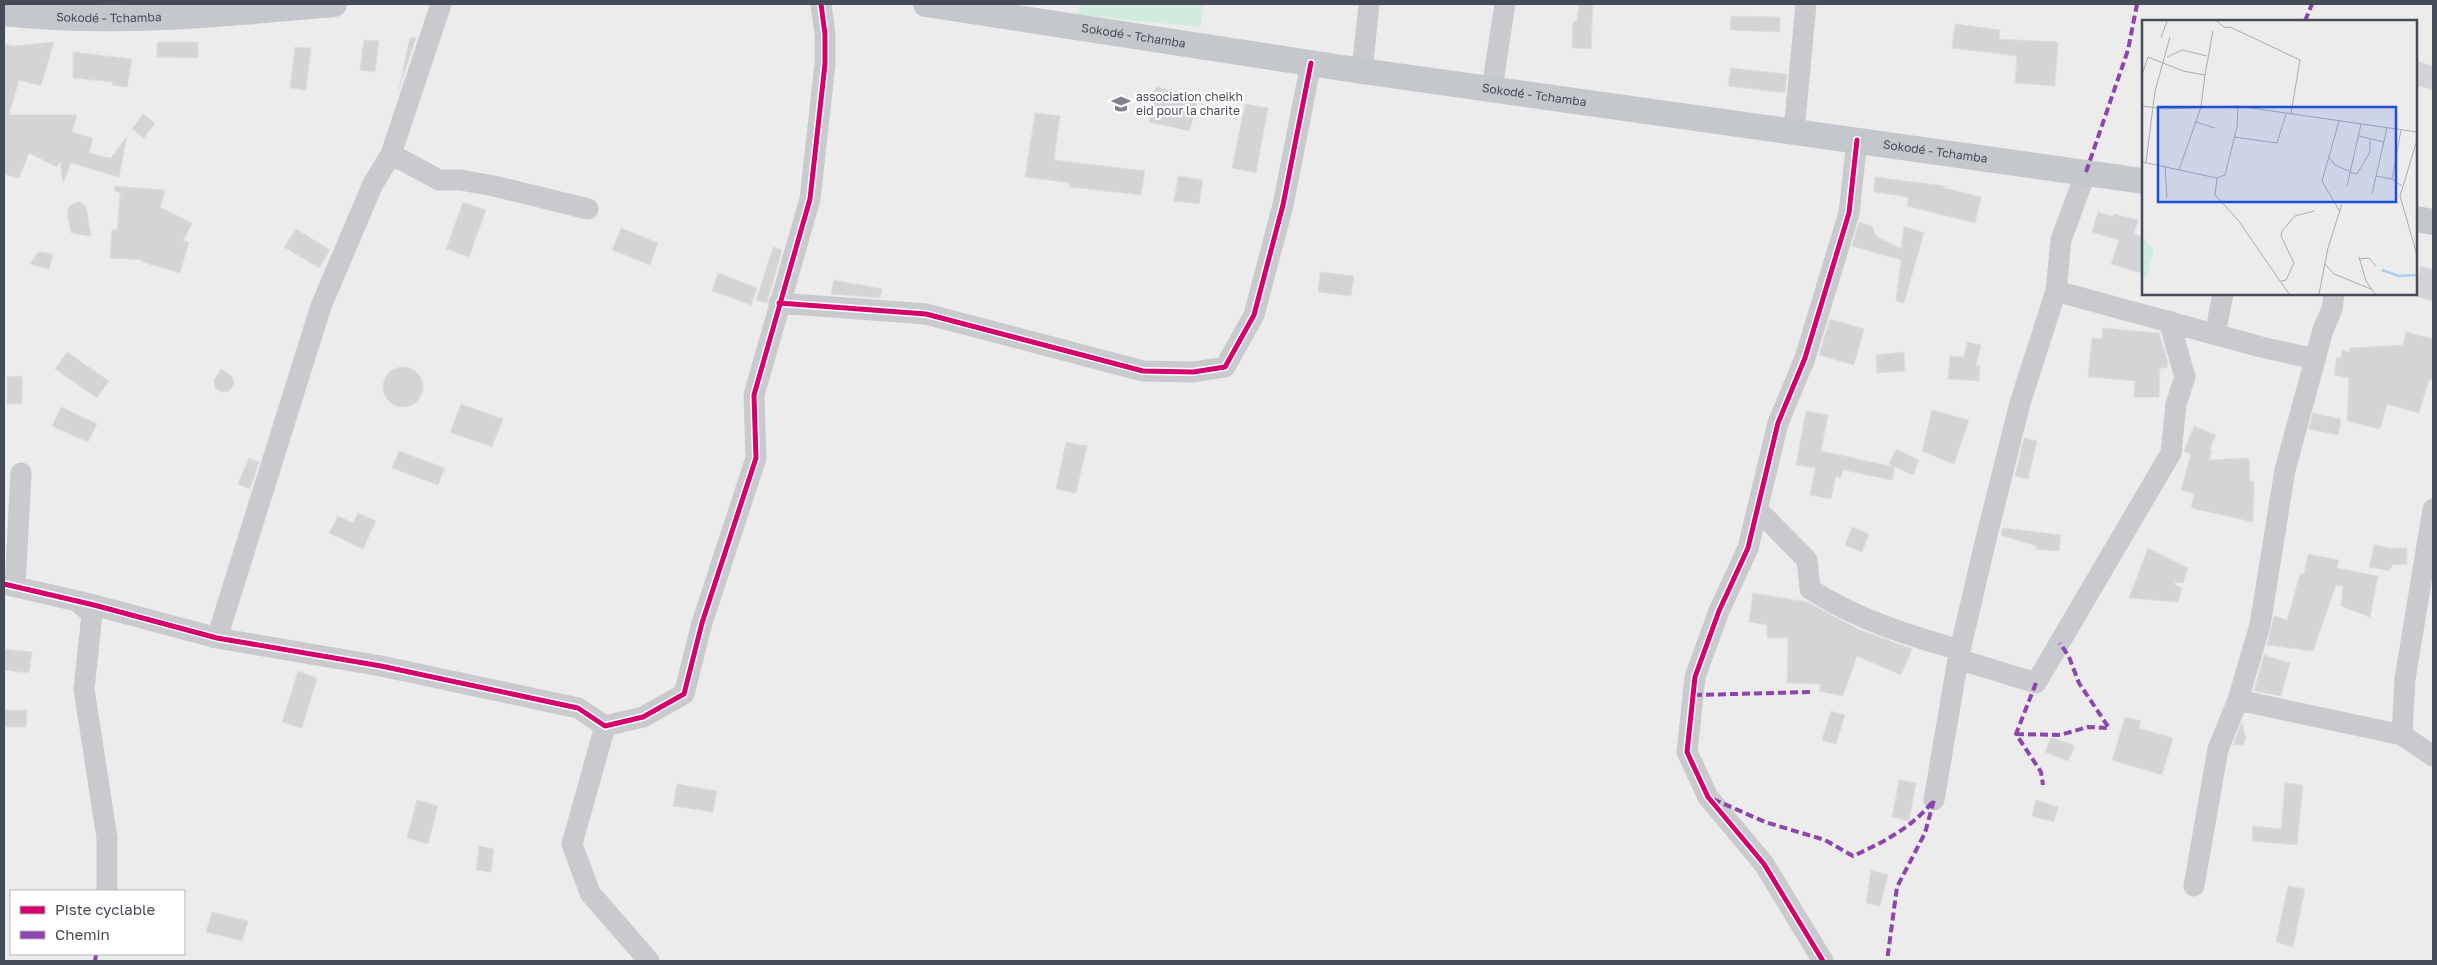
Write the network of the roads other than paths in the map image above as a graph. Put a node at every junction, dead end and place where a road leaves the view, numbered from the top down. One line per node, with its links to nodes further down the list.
1 (334, 4): 8 (main road, Sokodé - Tchamba)
2 (441, 4): 14 (street)
3 (821, 4): 23 (street)
4 (926, 4): 9 (main road, Sokodé - Tchamba)
5 (1370, 4): 10 (street)
6 (1504, 4): 11 (street)
7 (1806, 4): 12 (street)
8 (4, 13)
9 (1312, 63): 10 (main road, Sokodé - Tchamba); 23 (street)
10 (1362, 70): 11 (main road, Sokodé - Tchamba)
11 (1492, 88): 12 (main road, Sokodé - Tchamba)
12 (1794, 131): 13 (main road, Sokodé - Tchamba)
13 (1858, 140): 15 (main road, Sokodé - Tchamba); 28 (street)
14 (391, 154): 17 (street); 32 (street)
15 (2086, 172): 16 (main road, Sokodé - Tchamba); 20 (street)
16 (2142, 181)
17 (588, 209)
18 (2417, 220): 19 (main road)
19 (2433, 222)
20 (2056, 291): 24 (street); 33 (street)
21 (2223, 295): 25 (street)
22 (2334, 295): 26 (street)
23 (779, 303): 35 (street)
24 (2169, 321): 25 (street); 33 (street)
25 (2215, 334): 26 (street)
26 (2315, 359): 34 (street)
27 (21, 473): 30 (street)
28 (1758, 509): 33 (street); 42 (street)
29 (2433, 509): 36 (street)
30 (9, 586): 31 (street)
31 (78, 602): 32 (street); 40 (street)
32 (217, 638): 35 (street)
33 (1959, 654): 38 (street)
34 (2238, 700): 36 (street); 39 (street)
35 (605, 726): 41 (street)
36 (2402, 735): 37 (street)
37 (2433, 756)
38 (1934, 800)
39 (2194, 886)
40 (107, 890)
41 (649, 961)
42 (1823, 961)

